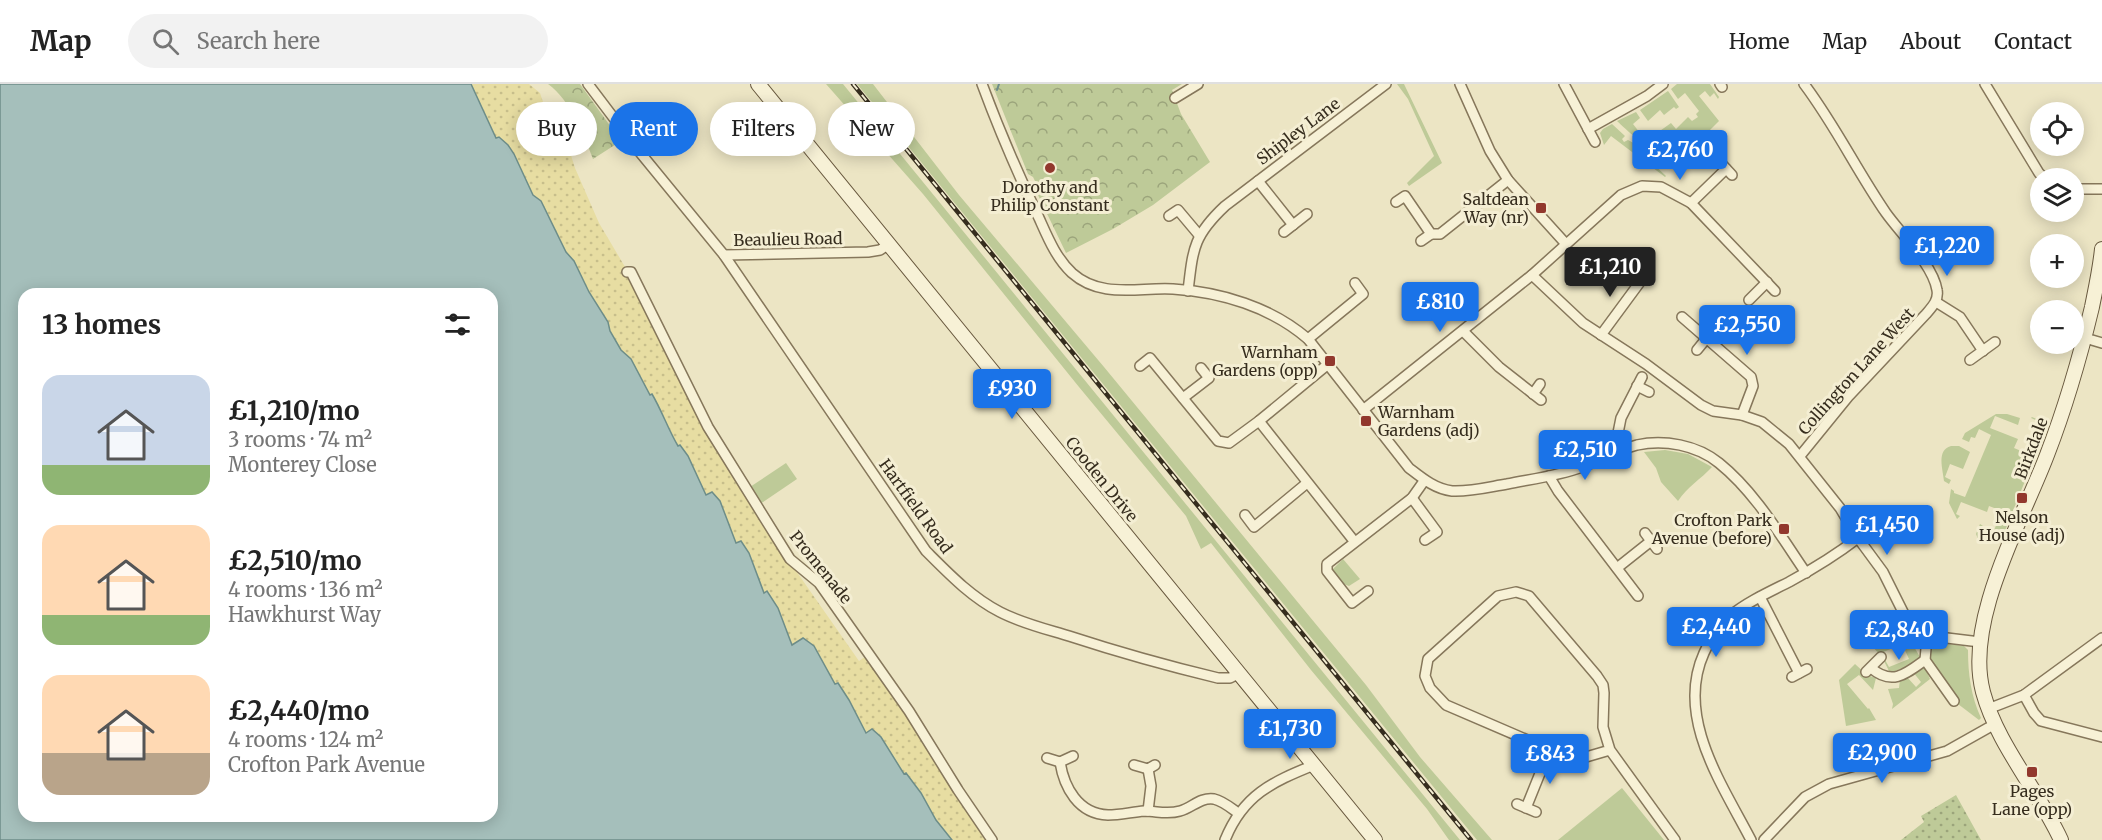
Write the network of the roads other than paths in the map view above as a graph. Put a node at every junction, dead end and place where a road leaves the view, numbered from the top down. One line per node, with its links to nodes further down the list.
1 (588, 84): 33 (street, Beaulieu Road)
2 (758, 84): 30 (main road, Cooden Drive)
3 (982, 84): 39 (street)
4 (1198, 84): 12 (street)
5 (1386, 84): 11 (street, Shipley Lane)
6 (1460, 84): 17 (street)
7 (1564, 84): 13 (street)
8 (1663, 84): 13 (street)
9 (1804, 84): 42 (street, Collington Lane West)
10 (1985, 84): 16 (street)
11 (1372, 88): 18 (street, Shipley Lane)
12 (1175, 98)
13 (1588, 129): 14 (street)
14 (1595, 142)
15 (1719, 161): 22 (street)
16 (2036, 168)
17 (1508, 180): 27 (street); 31 (street)
18 (1258, 181): 25 (street, Shipley Lane); 28 (street, Shipley Lane)
19 (2084, 189): 20 (street)
20 (2102, 189)
21 (1396, 202): 27 (street)
22 (1690, 203): 31 (street); 36 (street)
23 (1307, 214): 25 (street)
24 (1169, 216): 28 (street)
25 (1293, 225): 26 (street)
26 (1284, 232)
27 (1431, 234): 29 (street)
28 (1199, 235): 39 (street, Shipley Lane)
29 (1420, 241)
30 (889, 244): 33 (street, Beaulieu Road); 86 (main road, Cooden Drive)
31 (1566, 244): 35 (street)
32 (2102, 249): 46 (main road, Birkdale)
33 (724, 255): 86 (street, Hartfield Road)
34 (627, 272): 103 (street, Promenade)
35 (1532, 275): 44 (street); 45 (street)
36 (1767, 282): 40 (street); 41 (street)
37 (1355, 283): 47 (street)
38 (1641, 285): 45 (street)
39 (1188, 291): 47 (street)
40 (1775, 291)
41 (1749, 300)
42 (1936, 302): 52 (street); 66 (street, Collington Lane West)
43 (1682, 317): 48 (street)
44 (1464, 332): 58 (street); 62 (street)
45 (1601, 335): 63 (street)
46 (2085, 338): 50 (street); 83 (main road, Birkdale)
47 (1308, 339): 54 (street)
48 (1706, 339): 51 (street); 63 (street)
49 (1995, 342): 52 (street)
50 (2102, 343)
51 (1697, 350)
52 (1983, 351): 53 (street)
53 (1970, 360)
54 (1327, 365): 62 (street); 64 (street)
55 (1140, 366): 61 (street)
56 (1201, 368): 61 (street)
57 (1642, 377): 59 (street)
58 (1540, 384)
59 (1637, 386): 60 (street); 65 (street)
60 (1648, 392)
61 (1183, 398): 64 (street)
62 (1363, 410): 68 (street)
63 (1742, 415): 66 (street)
64 (1259, 421): 69 (street)
65 (1623, 450): 67 (street); 77 (street)
66 (1800, 456): 72 (street, Collington Lane West)
67 (1550, 476): 68 (street); 76 (street)
68 (1424, 481): 70 (street)
69 (1307, 483): 71 (street); 74 (street)
70 (1412, 498): 73 (street); 74 (street)
71 (1245, 515)
72 (1858, 538): 77 (street); 81 (street, Collington Lane West)
73 (1425, 540)
74 (1354, 541): 78 (street)
75 (1651, 541): 76 (street)
76 (1617, 568): 79 (street)
77 (1806, 573): 80 (street)
78 (1368, 591)
79 (1638, 596)
80 (1760, 597): 87 (street); 107 (street)
81 (1927, 637): 83 (street); 85 (street)
82 (2102, 638): 88 (street)
83 (1980, 642): 90 (main road, Birkdale)
84 (1881, 657): 85 (street)
85 (1925, 660): 89 (street)
86 (1240, 673): 99 (main road, Cooden Drive)
87 (1799, 673)
88 (2024, 695): 90 (street); 92 (street)
89 (1954, 701)
90 (1988, 708): 91 (main road, Birkdale)
91 (1995, 724): 108 (street); 109 (main road, Birkdale)
92 (2102, 737)
93 (1610, 750): 94 (street); 94 (street); 106 (street)
94 (1549, 751): 101 (street)
95 (1073, 756): 97 (street)
96 (1047, 758): 97 (street)
97 (1060, 762): 100 (street)
98 (1134, 765): 100 (street)
99 (1314, 765): 102 (street); 105 (main road, Cooden Drive)
100 (1148, 811): 102 (street)
101 (1536, 812)
102 (1238, 813): 104 (street)
103 (992, 840)
104 (1225, 840)
105 (1375, 840)
106 (1675, 840)
107 (1751, 840)
108 (1764, 840)
109 (2061, 840)

